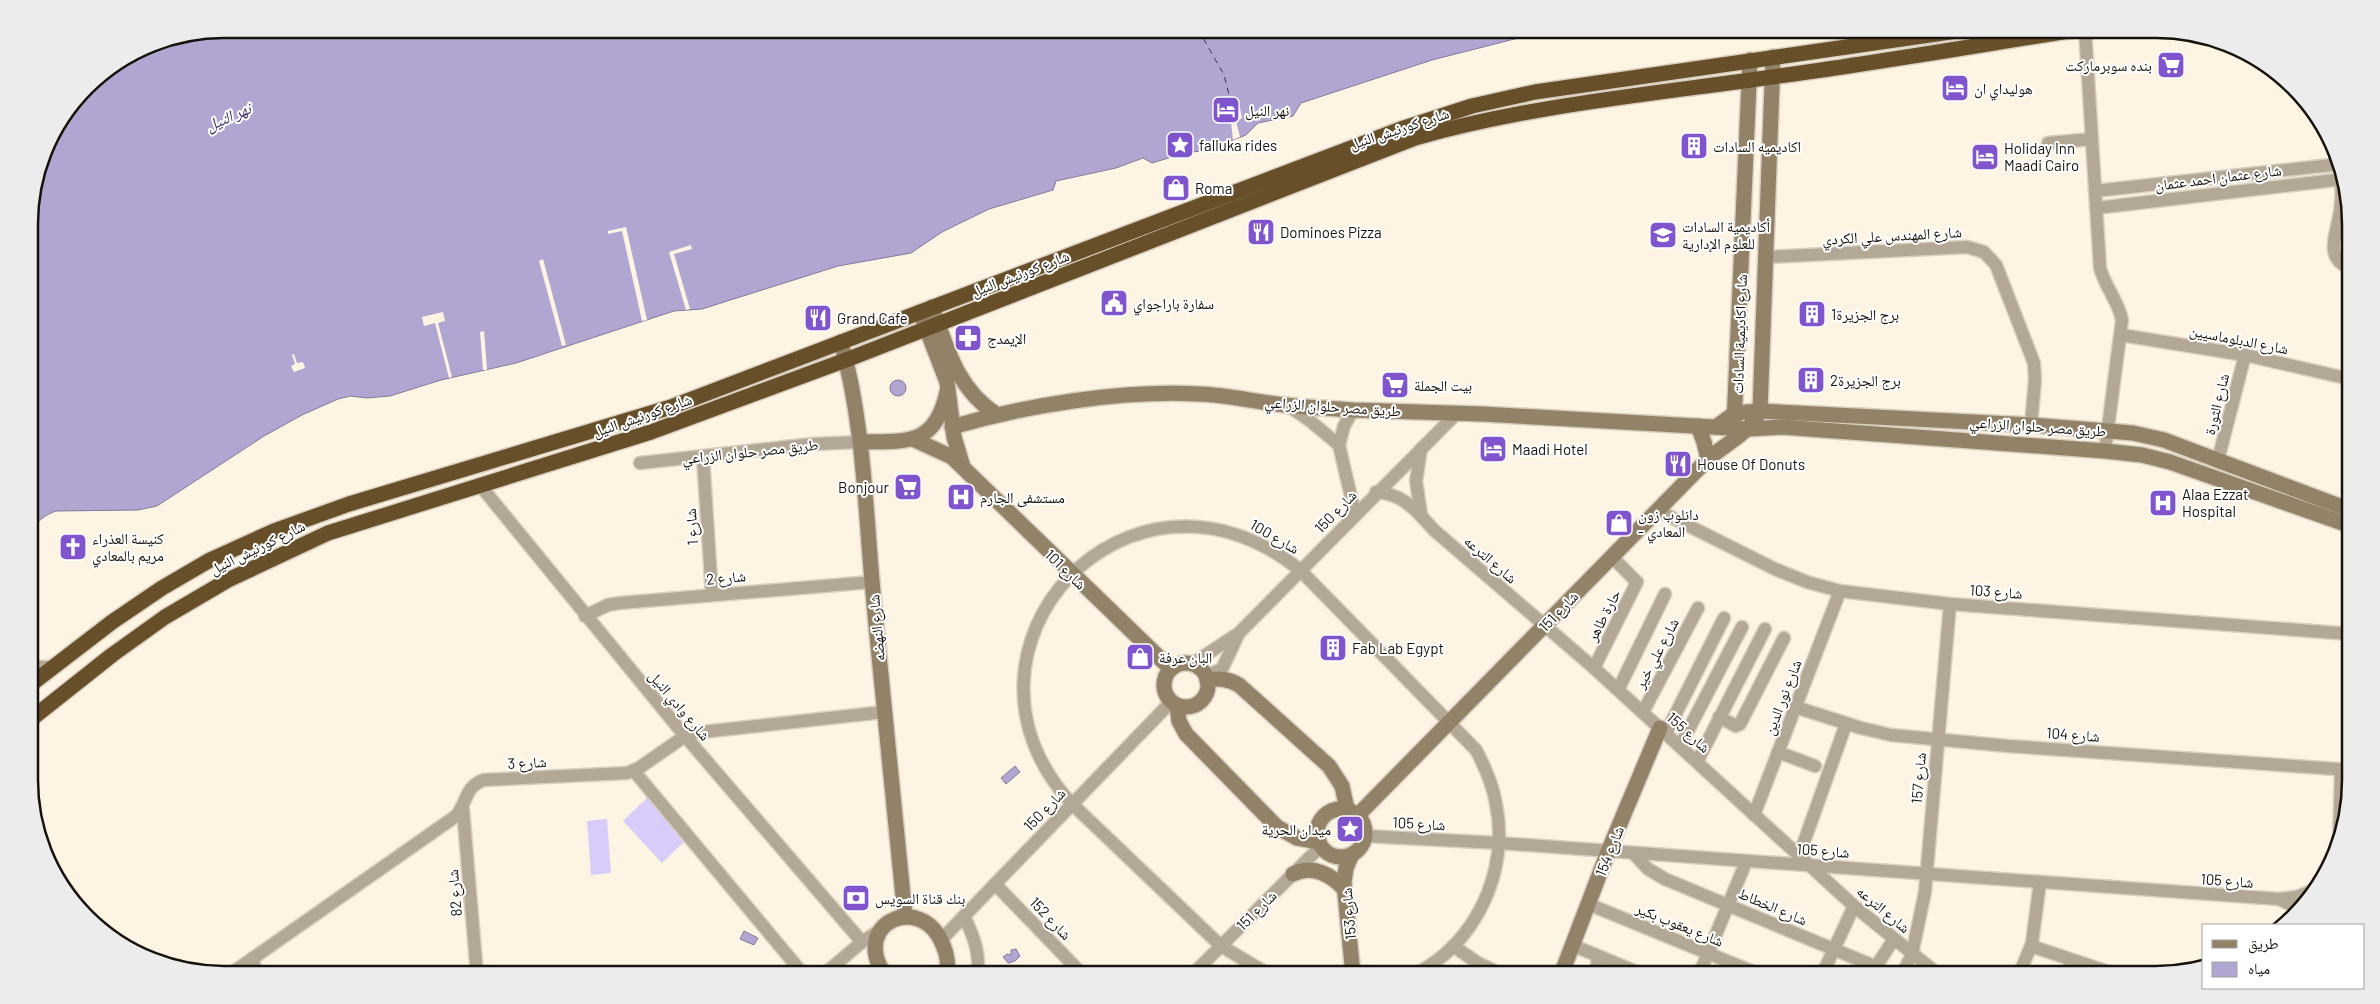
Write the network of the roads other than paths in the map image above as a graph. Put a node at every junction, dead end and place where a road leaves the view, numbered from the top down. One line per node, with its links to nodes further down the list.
1 (1907, 38): 4 (highway, شارع كورنيش النيل)
2 (2025, 38): 6 (highway, شارع كورنيش النيل)
3 (2084, 38): 8 (street)
4 (1773, 57): 5 (highway, شارع كورنيش النيل); 6 (main road, شارع اكاديمية السادات)
5 (1750, 60): 7 (main road, شارع اكاديمية السادات); 20 (highway, شارع كورنيش النيل)
6 (1773, 77): 7 (highway, شارع كورنيش النيل); 18 (main road, شارع اكاديمية السادات)
7 (1750, 80): 19 (main road, شارع اكاديمية السادات); 21 (highway, شارع كورنيش النيل)
8 (2092, 139): 9 (street); 13 (street)
9 (2048, 143)
10 (2333, 165): 11 (street, شارع عثمان احمد عثمان)
11 (2222, 178): 13 (street, شارع عثمان احمد عثمان); 14 (street)
12 (2337, 180): 14 (street, شارع عثمان احمد عثمان)
13 (2095, 191): 16 (street)
14 (2222, 193): 16 (street, شارع عثمان احمد عثمان)
15 (2341, 201): 17 (street)
16 (2096, 208): 22 (street)
17 (2342, 262)
18 (1765, 264): 19 (main road); 31 (main road, شارع اكاديمية السادات); 35 (street, شارع المهندس علي الكردي)
19 (1741, 271): 34 (main road, شارع اكاديمية السادات)
20 (926, 310): 21 (main road); 23 (highway, شارع كورنيش النيل)
21 (933, 326): 25 (highway, شارع كورنيش النيل); 26 (main road)
22 (2121, 335): 24 (street, شارع الدبلوماسيين); 38 (street)
23 (841, 342): 25 (main road, شارع النهضه); 75 (highway, شارع كورنيش النيل)
24 (2245, 355): 27 (street, شارع الدبلوماسيين); 46 (street, شارع الثورة)
25 (846, 360): 40 (main road, شارع النهضه); 49 (highway, شارع كورنيش النيل)
26 (947, 365): 28 (main road); 32 (main road)
27 (2342, 377)
28 (948, 388): 36 (main road); 39 (main road)
29 (1287, 406): 30 (main road, طريق مصر حلوان الزراعي); 32 (main road, طريق مصر حلوان الزراعي); 41 (street)
30 (1353, 410): 33 (main road, طريق مصر حلوان الزراعي); 41 (street)
31 (1760, 411): 34 (main road, شارع 151); 35 (main road, طريق مصر حلوان الزراعي)
32 (996, 414): 36 (main road, طريق مصر حلوان الزراعي)
33 (1457, 414): 37 (main road, طريق مصر حلوان الزراعي); 42 (street, شارع 150)
34 (1739, 423): 37 (main road, طريق مصر حلوان الزراعي); 43 (main road, طريق مصر حلوان الزراعي); 45 (main road, شارع 151)
35 (2031, 425): 38 (main road, طريق مصر حلوان الزراعي)
36 (952, 426): 48 (main road)
37 (1698, 426): 45 (main road)
38 (2108, 431): 43 (street); 46 (main road, طريق مصر حلوان الزراعي)
39 (915, 440): 40 (main road); 48 (main road, شارع 101)
40 (861, 442): 44 (street, طريق مصر حلوان الزراعي); 59 (main road, شارع النهضه)
41 (1339, 445): 53 (street)
42 (1422, 449): 50 (street, شارع 150); 54 (street)
43 (2105, 451): 55 (main road, طريق مصر حلوان الزراعي)
44 (704, 458): 47 (street, طريق مصر حلوان الزراعي); 62 (street, شارع 1)
45 (1708, 459): 52 (main road, شارع 151)
46 (2218, 460): 51 (main road, طريق مصر حلوان الزراعي)
47 (640, 463)
48 (963, 468): 58 (main road, شارع 101)
49 (479, 484): 65 (street, شارع وادي النيل); 85 (highway, شارع كورنيش النيل)
50 (1376, 492): 53 (street, شارع 150); 54 (street, شارع الترعه)
51 (2342, 507)
52 (1657, 510): 56 (main road, شارع 151); 60 (street, شارع 103)
53 (1355, 514): 57 (street, شارع 150)
54 (1421, 514): 67 (street, شارع الترعه)
55 (2342, 523)
56 (1611, 556): 67 (main road, شارع 151); 76 (street, حارة طاهر)
57 (1300, 570): 58 (street, شارع 100); 70 (street, شارع 150); 87 (street, شارع 100)
58 (1071, 574): 77 (main road, شارع 101); 98 (street, شارع 100)
59 (872, 582): 62 (street, شارع 2); 83 (main road, شارع النهضه)
60 (1840, 591): 63 (street, شارع 103); 82 (street, شارع نور الدين)
61 (1665, 594): 80 (street)
62 (712, 595): 65 (street, شارع 2)
63 (1950, 604): 71 (street, شارع 103); 91 (street, شارع 157)
64 (1698, 608): 84 (street, شارع علي خير)
65 (585, 616): 90 (street, شارع وادي النيل)
66 (1724, 618): 89 (street)
67 (1543, 626): 76 (street, شارع 155); 87 (main road, شارع 151)
68 (1742, 627): 92 (street)
69 (1765, 629): 86 (street)
70 (1239, 633): 73 (street, شارع 150); 79 (street, شارع 150)
71 (2342, 633)
72 (1784, 638): 86 (street)
73 (1192, 664): 77 (main road); 79 (main road)
74 (38, 667): 75 (street)
75 (53, 667): 78 (highway, شارع كورنيش النيل)
76 (1594, 668): 80 (street, شارع 155)
77 (1171, 669): 81 (main road)
78 (38, 678)
79 (1206, 678): 81 (main road); 100 (main road)
80 (1618, 690): 84 (street, شارع 155)
81 (1174, 704): 98 (street, شارع 150); 104 (main road)
82 (1795, 707): 88 (street, شارع 104); 93 (street, شارع نور الدين)
83 (884, 712): 90 (street, شارع 3); 122 (main road, شارع النهضه)
84 (1643, 712): 89 (street, شارع 155)
85 (38, 714)
86 (1720, 717): 94 (street)
87 (1449, 722): 100 (main road, شارع 151); 103 (street, شارع 100)
88 (1846, 724): 91 (street, شارع 104); 108 (street)
89 (1663, 731): 92 (street, شارع 155); 105 (main road, شارع 154)
90 (684, 736): 97 (street, شارع 3); 127 (street, شارع وادي النيل)
91 (1938, 739): 96 (street, شارع 104); 112 (street, شارع 157)
92 (1680, 746): 94 (street, شارع 155)
93 (1778, 752): 95 (street); 101 (street, شارع نور الدين)
94 (1697, 762): 101 (street, شارع 155)
95 (1815, 766)
96 (2342, 770)
97 (634, 771): 99 (street, شارع 3); 141 (street)
98 (1071, 803): 114 (street, شارع 150); 129 (street, شارع 100)
99 (462, 808): 136 (street, شارع 3); 140 (street, شارع 82)
100 (1352, 812): 102 (main road); 104 (main road)
101 (1754, 814): 108 (street, شارع 155)
102 (1366, 836): 103 (street, شارع 105); 106 (main road)
103 (1499, 843): 105 (street, شارع 105); 130 (street, شارع 100)
104 (1320, 844): 106 (main road); 111 (street, شارع 151)
105 (1608, 852): 107 (street, شارع 105); 118 (main road, شارع 154)
106 (1352, 854): 115 (main road, شارع 153)
107 (1634, 854): 109 (street, شارع 105); 119 (street, شارع الخطاط)
108 (1800, 856): 110 (street, شارع 155)
109 (1746, 862): 110 (street, شارع 105); 119 (street)
110 (1810, 865): 112 (street, شارع 105); 120 (street, شارع الترعه)
111 (1293, 874): 115 (main road); 129 (street, شارع 151)
112 (1926, 874): 113 (street, شارع 105); 134 (street, شارع 157)
113 (2040, 882): 117 (street, شارع 105); 131 (street)
114 (995, 884): 123 (street, شارع 150); 146 (street, شارع 152)
115 (1345, 890): 149 (main road, شارع 153)
116 (2305, 893): 117 (street, شارع 105)
117 (2279, 899): 121 (street, شارع 105)
118 (1588, 904): 128 (main road, شارع 154); 133 (street, شارع يعقوب بكير)
119 (1728, 904): 132 (street, شارع الخطاط); 133 (street)
120 (1854, 906): 125 (street, شارع الترعه); 132 (street)
121 (2293, 906)
122 (905, 916): 124 (main road); 126 (main road)
123 (964, 916): 126 (street, شارع 150); 145 (street)
124 (880, 930): 127 (street); 143 (main road)
125 (1894, 939): 132 (street, شارع الخطاط); 134 (street, شارع الترعه)
126 (941, 940): 144 (main road)
127 (862, 942): 142 (street)
128 (1572, 945): 135 (street); 152 (main road, شارع 154)
129 (1221, 946): 147 (street, شارع 151); 148 (street, شارع 100)
130 (1453, 946): 150 (street, شارع 100); 151 (street)
131 (2031, 946): 137 (street); 160 (street)
132 (1834, 948): 157 (street)
133 (1708, 953): 155 (street); 156 (street, شارع يعقوب بكير)
134 (1912, 954): 158 (street, شارع 157); 159 (street, شارع الترعه)
135 (1598, 956): 153 (street); 154 (street)
136 (253, 958): 138 (street, شارع 3); 139 (street)
137 (2073, 961): 161 (street); 162 (street)
138 (242, 966)
139 (254, 966)
140 (476, 966)
141 (796, 966)
142 (834, 966)
143 (878, 966)
144 (947, 966)
145 (977, 966)
146 (1074, 966)
147 (1201, 966)
148 (1255, 966)
149 (1352, 966)
150 (1427, 966)
151 (1484, 966)
152 (1564, 966)
153 (1597, 966)
154 (1622, 966)
155 (1703, 966)
156 (1739, 966)
157 (1826, 966)
158 (1906, 966)
159 (1927, 966)
160 (2023, 966)
161 (2070, 966)
162 (2087, 966)

